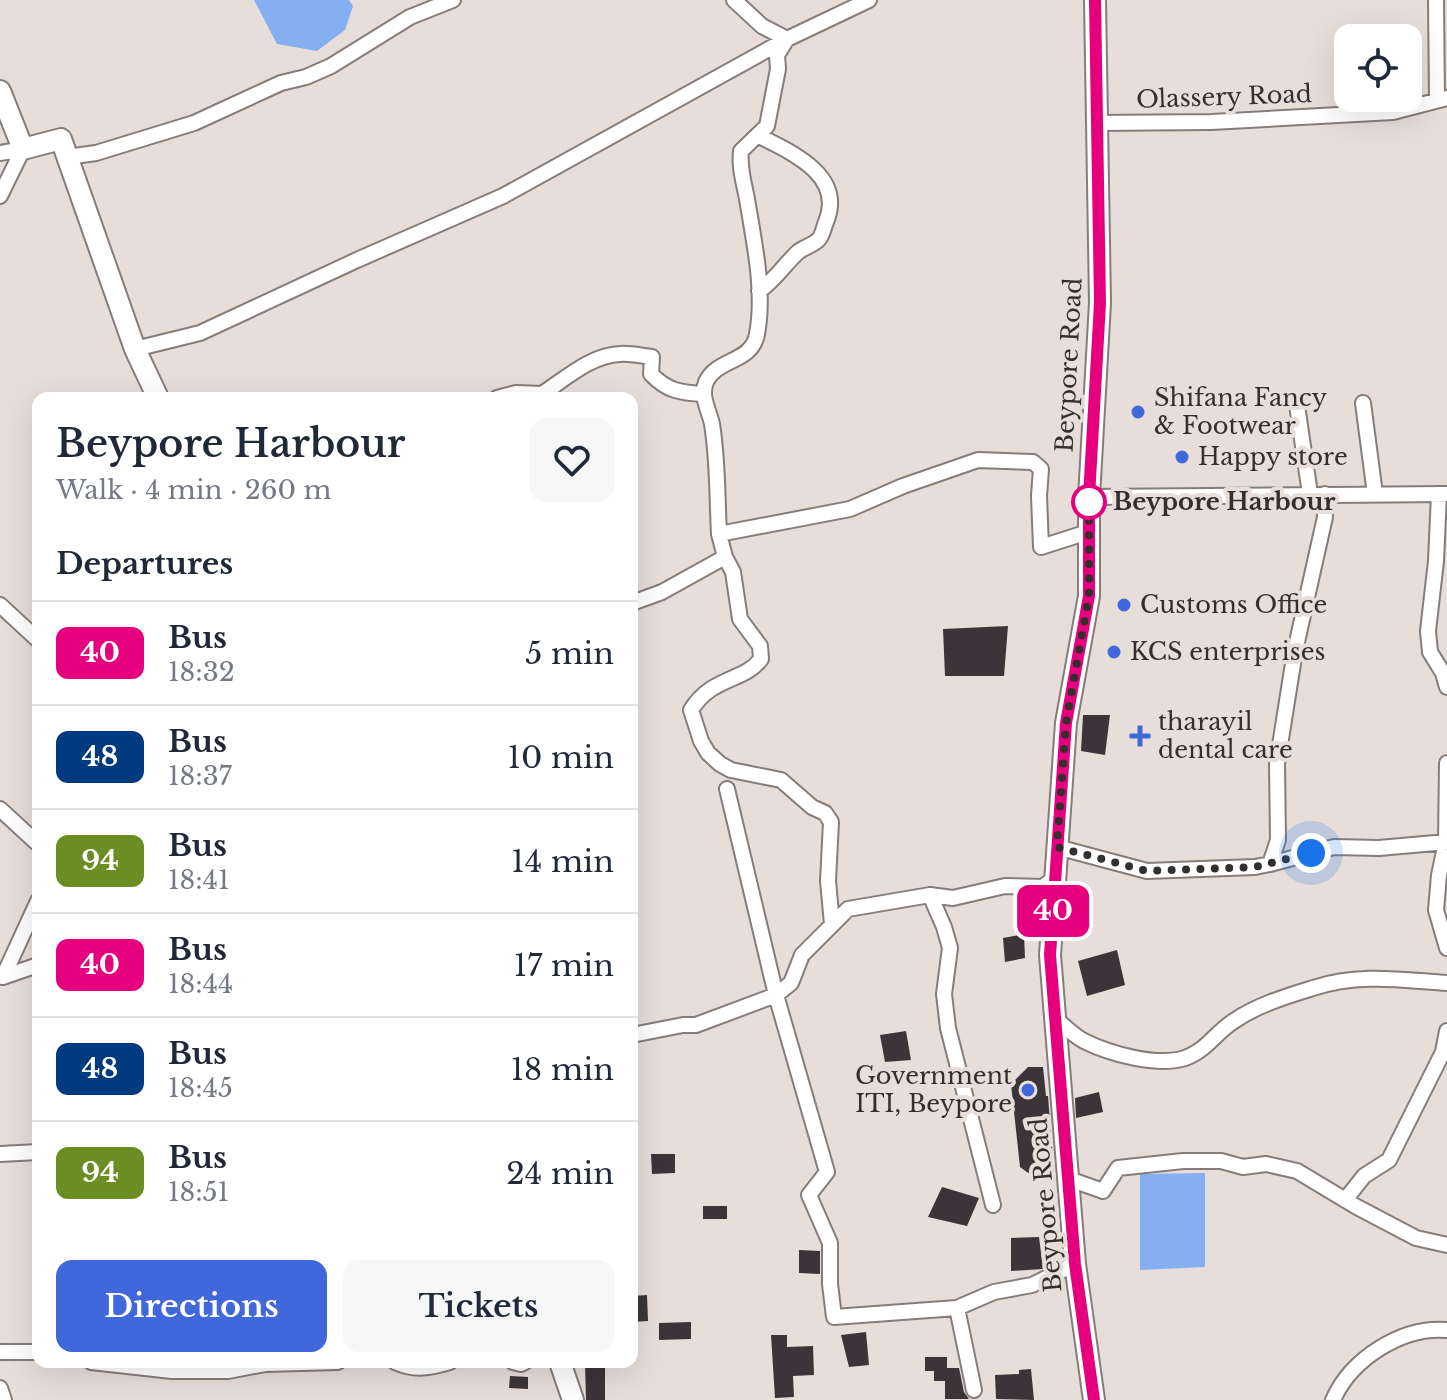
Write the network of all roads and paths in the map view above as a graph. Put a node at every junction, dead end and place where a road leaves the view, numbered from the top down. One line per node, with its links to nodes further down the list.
1 (453, 0): 6 (street)
2 (734, 0): 7 (street)
3 (869, 0): 7 (street)
4 (1095, 0): 10 (main road, Beypore Road)
5 (1436, 0): 9 (street)
6 (435, 4): 14 (street)
7 (787, 39): 11 (street); 17 (street)
8 (0, 91): 12 (main road)
9 (1442, 99): 10 (street, Olassery Road)
10 (1096, 123): 26 (main road, Beypore Road)
11 (759, 136): 16 (street); 16 (street)
12 (23, 149): 13 (street); 14 (main road); 15 (street)
13 (0, 153)
14 (67, 157): 17 (main road)
15 (0, 196)
16 (759, 291): 20 (street)
17 (135, 349): 18 (main road)
18 (155, 392)
19 (544, 392): 20 (street)
20 (704, 394): 28 (street)
21 (1363, 403): 24 (street)
22 (1297, 405): 23 (street)
23 (1318, 494): 24 (street); 26 (street); 40 (street)
24 (1375, 494): 25 (street)
25 (1443, 494): 33 (street)
26 (1089, 497): 27 (main road, Beypore Road)
27 (1088, 532): 28 (street); 39 (main road, Beypore Road)
28 (719, 534): 29 (street)
29 (725, 557): 30 (street); 43 (street)
30 (638, 601)
31 (0, 605): 32 (street)
32 (32, 634)
33 (1447, 687)
34 (1447, 763): 38 (street)
35 (727, 789): 48 (street)
36 (0, 809): 37 (street)
37 (32, 838)
38 (1446, 842): 40 (street); 44 (street)
39 (1057, 850): 40 (street); 41 (street); 49 (main road, Beypore Road)
40 (1270, 864)
41 (930, 895): 43 (street); 56 (street)
42 (32, 914): 46 (street)
43 (832, 924): 48 (street)
44 (1447, 948)
45 (32, 967): 46 (street)
46 (2, 976)
47 (1447, 983): 49 (street)
48 (776, 995): 51 (street); 59 (street)
49 (1055, 1018): 54 (main road, Beypore Road)
50 (1447, 1031): 55 (street)
51 (638, 1034)
52 (32, 1152): 53 (street)
53 (0, 1154)
54 (1069, 1179): 55 (street); 58 (main road, Beypore Road)
55 (1345, 1200): 57 (street)
56 (993, 1205)
57 (1447, 1245)
58 (1075, 1264): 59 (street); 70 (main road, Beypore Road)
59 (957, 1308): 67 (street)
60 (1447, 1330): 71 (street)
61 (0, 1352): 62 (street)
62 (32, 1352)
63 (145, 1368): 64 (street)
64 (244, 1368)
65 (562, 1368): 69 (main road)
66 (0, 1388): 68 (street)
67 (974, 1390)
68 (4, 1400)
69 (573, 1400)
70 (1094, 1400)
71 (1333, 1400)

